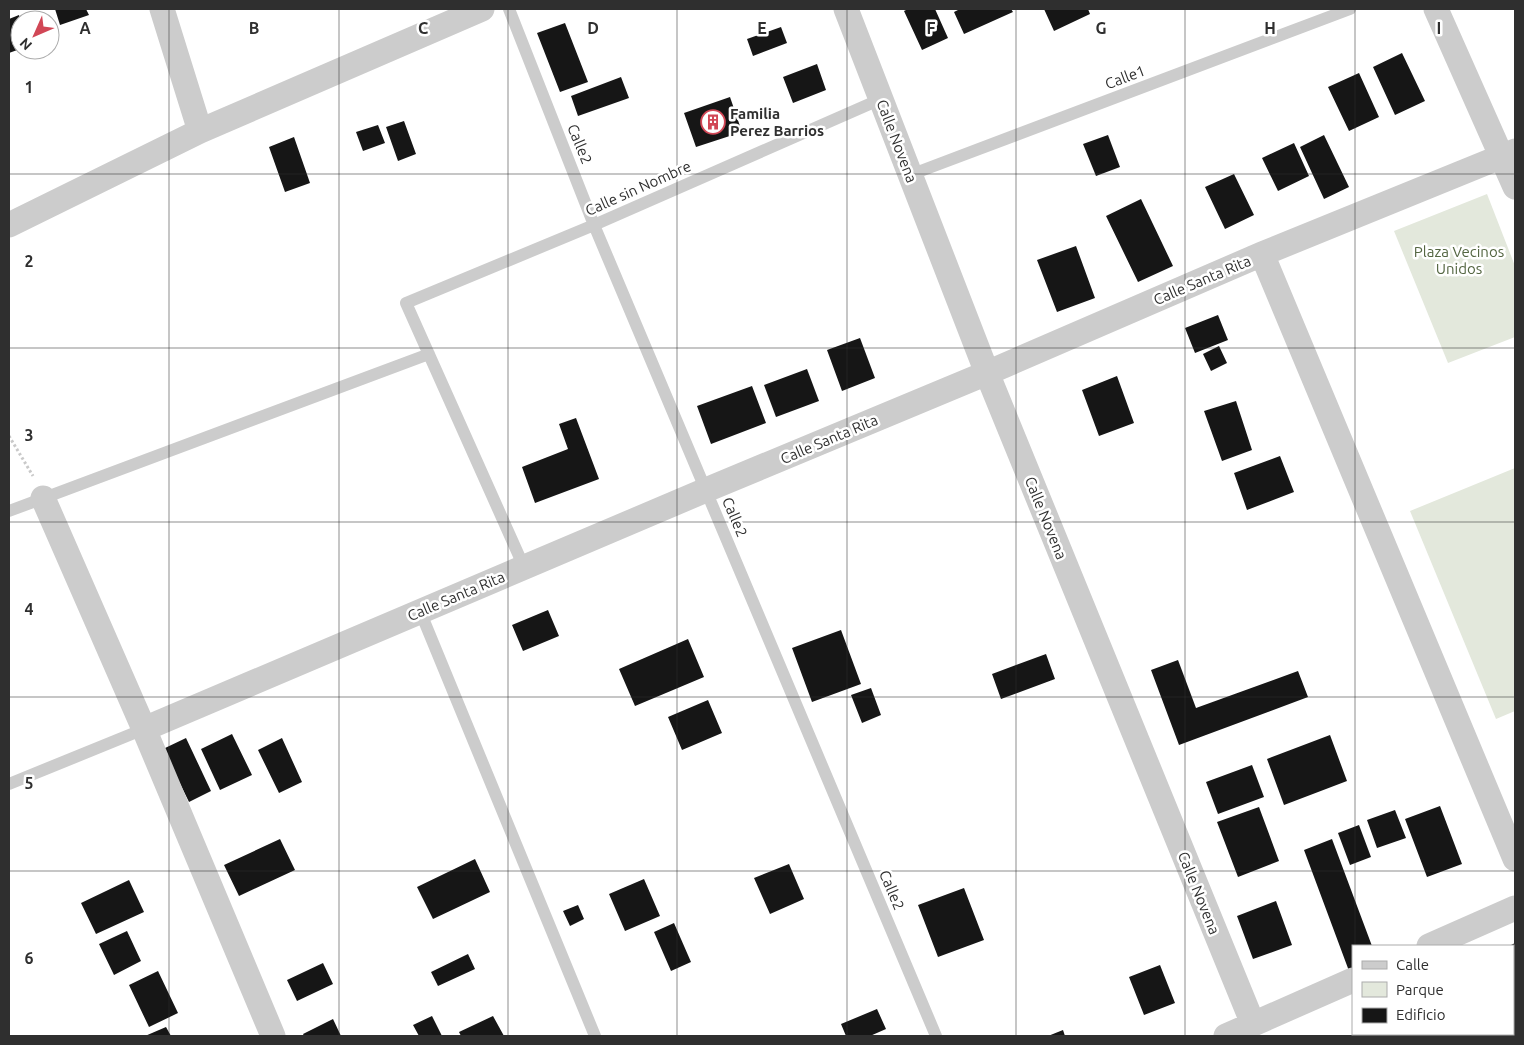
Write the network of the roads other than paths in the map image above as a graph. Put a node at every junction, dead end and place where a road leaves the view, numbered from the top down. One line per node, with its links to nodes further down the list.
1 (162, 9): 8 (street)
2 (482, 9): 8 (street)
3 (509, 9): 13 (lane, Calle2)
4 (846, 9): 7 (street, Calle Novena)
5 (1350, 9): 10 (lane, Calle1)
6 (1436, 9): 9 (street)
7 (881, 99): 10 (street, Calle Novena); 13 (lane, Calle sin Nombre)
8 (200, 131): 12 (street)
9 (1509, 154): 11 (street); 14 (street, Calle Santa Rita)
10 (910, 175): 16 (street, Calle Novena)
11 (1515, 187)
12 (9, 225)
13 (594, 225): 15 (lane, Calle sin Nombre); 17 (lane, Calle2)
14 (1262, 254): 16 (street, Calle Santa Rita); 24 (street)
15 (429, 354): 18 (lane); 20 (lane)
16 (987, 373): 17 (street, Calle Santa Rita); 28 (street, Calle Novena)
17 (706, 490): 20 (street, Calle Santa Rita); 31 (lane, Calle2)
18 (44, 498): 19 (lane); 22 (street)
19 (9, 511)
20 (524, 567): 21 (street, Calle Santa Rita)
21 (420, 612): 22 (street, Calle Santa Rita); 30 (lane)
22 (144, 729): 23 (lane); 29 (street)
23 (9, 784)
24 (1515, 859)
25 (1515, 908): 26 (street)
26 (1431, 945)
27 (1352, 981): 28 (street)
28 (1252, 1024): 32 (street)
29 (273, 1036)
30 (595, 1036)
31 (936, 1036)
32 (1226, 1036)

